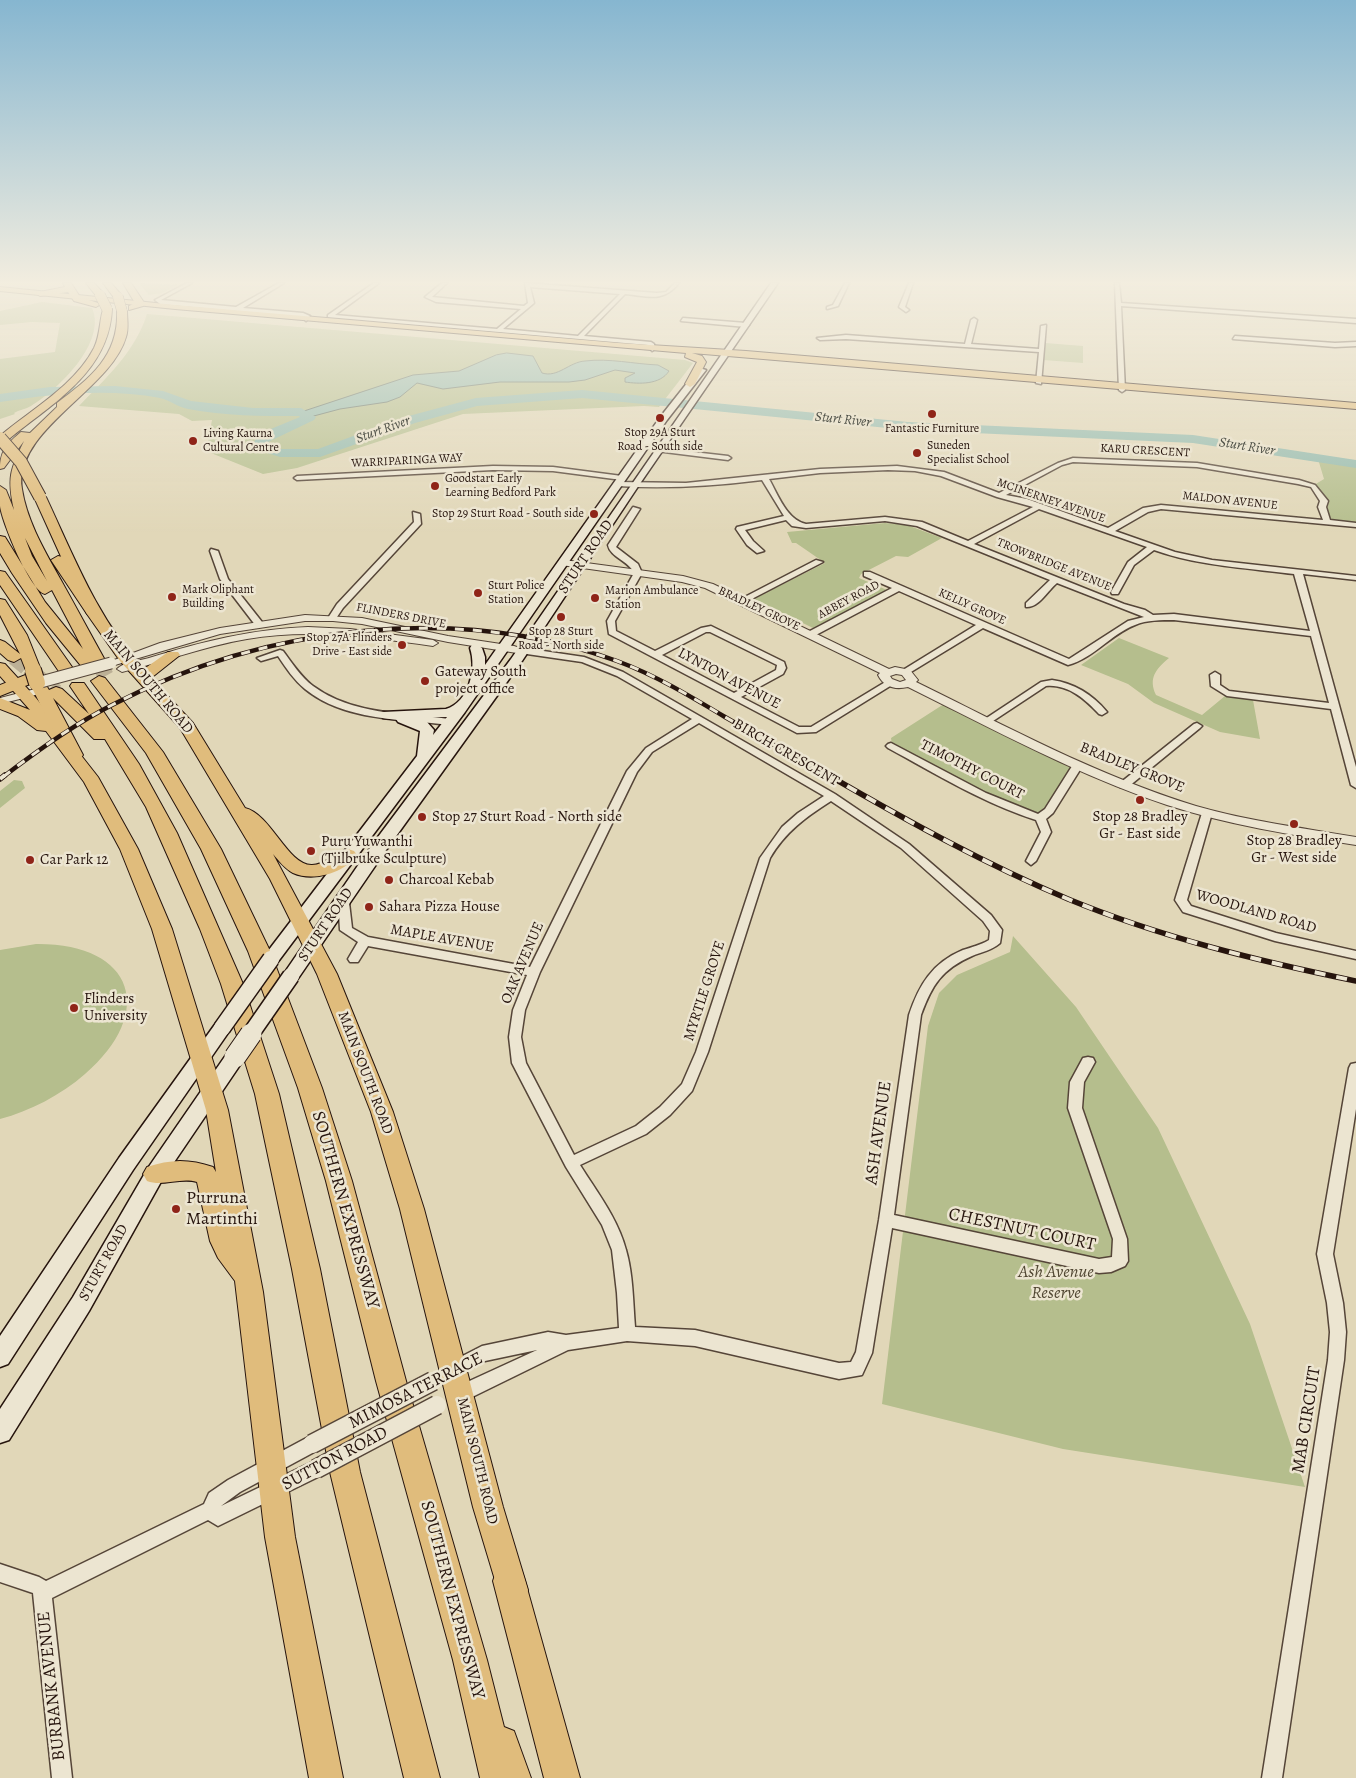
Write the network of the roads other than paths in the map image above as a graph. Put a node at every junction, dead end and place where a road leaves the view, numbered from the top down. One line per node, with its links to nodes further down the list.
1 (85, 366): 19 (highway, bridge)
2 (102, 366): 15 (highway)
3 (700, 366): 13 (main road)
4 (704, 366): 13 (main road, STURT ROAD)
5 (718, 366): 20 (main road, STURT ROAD)
6 (835, 366): 11 (main road)
7 (890, 366): 10 (main road)
8 (1040, 366): 12 (street)
9 (1121, 366): 14 (street)
10 (927, 369): 11 (main road); 12 (main road)
11 (949, 375): 12 (main road)
12 (1039, 380): 14 (main road)
13 (690, 384): 25 (main road, STURT ROAD)
14 (1122, 388): 16 (main road)
15 (72, 397): 17 (highway); 22 (highway)
16 (1356, 408)
17 (45, 425): 55 (highway); 74 (highway)
18 (0, 438): 55 (highway, MAIN SOUTH ROAD, bridge)
19 (0, 442)
20 (658, 450): 21 (street); 26 (main road, STURT ROAD)
21 (728, 458)
22 (0, 465)
23 (764, 477): 26 (street, MCINERNEY AVENUE); 28 (street, MCINERNEY AVENUE); 32 (street)
24 (297, 478): 25 (street, WARRIPARINGA WAY)
25 (620, 481): 26 (street, MCINERNEY AVENUE); 42 (main road, STURT ROAD)
26 (634, 485): 43 (main road, STURT ROAD)
27 (0, 490): 74 (highway)
28 (1000, 495): 29 (street, MCINERNEY AVENUE); 33 (street, KARU CRESCENT)
29 (1039, 506): 35 (street, MCINERNEY AVENUE); 37 (street)
30 (636, 509): 45 (street)
31 (416, 514): 56 (street)
32 (788, 517): 37 (street, TROWBRIDGE AVENUE); 40 (street)
33 (1327, 522): 34 (street, MALDON AVENUE); 35 (street, MALDON AVENUE)
34 (1356, 525)
35 (1107, 532): 38 (street, MCINERNEY AVENUE)
36 (0, 540): 74 (highway, SOUTHERN EXPRESSWAY)
37 (968, 544): 49 (street, TROWBRIDGE AVENUE)
38 (1151, 548): 44 (street, MCINERNEY AVENUE); 51 (street)
39 (214, 551): 59 (street)
40 (760, 552)
41 (819, 562): 52 (street)
42 (564, 564): 43 (street, BRADLEY GROVE); 65 (main road, STURT ROAD)
43 (581, 566): 45 (street, BRADLEY GROVE); 67 (main road, STURT ROAD)
44 (1298, 572): 48 (street, MCINERNEY AVENUE); 62 (street)
45 (638, 573): 52 (street, BRADLEY GROVE); 70 (street, LYNTON AVENUE)
46 (867, 574): 50 (street, KELLY GROVE)
47 (0, 575): 74 (highway, SOUTHERN EXPRESSWAY)
48 (1356, 578)
49 (1057, 580): 54 (street); 57 (street, TROWBRIDGE AVENUE)
50 (898, 588): 58 (street, KELLY GROVE); 61 (street, ABBEY ROAD)
51 (1116, 592)
52 (741, 601): 61 (street, BRADLEY GROVE)
53 (0, 603): 69 (highway)
54 (1029, 604)
55 (94, 614): 74 (highway, MAIN SOUTH ROAD)
56 (332, 618): 59 (street, FLINDERS DRIVE); 60 (street); 63 (street); 65 (street, FLINDERS DRIVE)
57 (1150, 618): 58 (street, KELLY GROVE); 62 (street, TROWBRIDGE AVENUE)
58 (982, 625): 73 (street)
59 (262, 628): 60 (street, FLINDERS DRIVE); 68 (street, FLINDERS DRIVE); 74 (street, FLINDERS DRIVE)
60 (318, 630): 63 (street, FLINDERS DRIVE)
61 (811, 634): 75 (street, BRADLEY GROVE)
62 (1315, 634): 79 (street)
63 (363, 635): 66 (street, FLINDERS DRIVE)
64 (0, 645): 69 (highway)
65 (506, 645): 66 (street, FLINDERS DRIVE); 67 (street); 77 (main road, STURT ROAD)
66 (476, 648): 77 (main road)
67 (523, 651): 83 (street, BIRCH CRESCENT); 102 (main road, STURT ROAD)
68 (173, 654): 74 (highway)
69 (21, 655): 74 (highway)
70 (655, 655): 78 (street, LYNTON AVENUE); 78 (street)
71 (261, 658): 82 (street)
72 (1214, 675): 79 (street)
73 (908, 677): 75 (street); 84 (street, BRADLEY GROVE)
74 (70, 678): 76 (highway); 90 (highway); 96 (highway, MAIN SOUTH ROAD); 129 (highway, SOUTHERN EXPRESSWAY); 132 (highway, SOUTHERN EXPRESSWAY)
75 (888, 678): 78 (street, LYNTON AVENUE)
76 (0, 686): 90 (highway)
77 (476, 687): 80 (main road, STURT ROAD)
78 (733, 697)
79 (1335, 707): 87 (street)
80 (460, 709): 82 (main road); 85 (main road, STURT ROAD)
81 (1102, 712): 84 (street)
82 (388, 715): 85 (street); 91 (main road)
83 (699, 720): 95 (street, BIRCH CRESCENT); 109 (street, OAK AVENUE)
84 (987, 721): 92 (street, BRADLEY GROVE)
85 (450, 722): 91 (main road, STURT ROAD)
86 (1197, 726): 94 (street)
87 (1344, 742): 88 (street); 93 (street)
88 (1356, 744)
89 (891, 746): 98 (street, TIMOTHY COURT)
90 (74, 755): 110 (highway)
91 (424, 757): 100 (main road, STURT ROAD)
92 (1078, 765): 94 (street, BRADLEY GROVE); 98 (street)
93 (1356, 785)
94 (1124, 786): 97 (street, BRADLEY GROVE)
95 (831, 796): 104 (street, BIRCH CRESCENT); 114 (street, MYRTLE GROVE)
96 (236, 807): 100 (highway); 103 (highway, MAIN SOUTH ROAD)
97 (1207, 813): 99 (street, BRADLEY GROVE); 107 (street, WOODLAND ROAD)
98 (1040, 818): 101 (street)
99 (1356, 841)
100 (348, 855): 103 (main road, STURT ROAD)
101 (1031, 861)
102 (344, 897): 105 (street); 106 (main road, STURT ROAD)
103 (299, 921): 106 (highway, MAIN SOUTH ROAD); 110 (main road, STURT ROAD, bridge)
104 (996, 940): 116 (street, ASH AVENUE)
105 (365, 941): 108 (street); 109 (street, MAPLE AVENUE)
106 (313, 944): 113 (main road, STURT ROAD, bridge); 122 (highway, MAIN SOUTH ROAD)
107 (1356, 954)
108 (354, 959)
109 (534, 972): 114 (street, OAK AVENUE)
110 (201, 1058): 113 (highway); 120 (main road, STURT ROAD)
111 (1088, 1062): 116 (street, CHESTNUT COURT)
112 (1356, 1068): 137 (street, MAB CIRCUIT)
113 (211, 1090): 115 (main road, STURT ROAD); 117 (highway)
114 (571, 1162): 118 (street, OAK AVENUE)
115 (155, 1174): 117 (highway); 123 (main road, STURT ROAD)
116 (886, 1220): 121 (street, ASH AVENUE)
117 (247, 1276): 124 (highway)
118 (627, 1334): 119 (street, MIMOSA TERRACE); 121 (street, MIMOSA TERRACE)
119 (566, 1343): 122 (street, MIMOSA TERRACE); 122 (street, MIMOSA TERRACE)
120 (0, 1356)
121 (856, 1369)
122 (446, 1387): 124 (street, MIMOSA TERRACE, bridge); 124 (street, SUTTON ROAD, bridge); 127 (highway, MAIN SOUTH ROAD)
123 (0, 1431)
124 (274, 1478): 125 (street, SUTTON ROAD); 125 (street, SUTTON ROAD); 131 (highway)
125 (210, 1510): 128 (street, SUTTON ROAD)
126 (0, 1573): 128 (street)
127 (510, 1581): 135 (highway); 136 (highway, MAIN SOUTH ROAD)
128 (42, 1593): 130 (street, BURBANK AVENUE)
129 (470, 1660): 133 (highway, SOUTHERN EXPRESSWAY); 134 (highway)
130 (62, 1778)
131 (326, 1778)
132 (421, 1778)
133 (498, 1778)
134 (513, 1778)
135 (562, 1778)
136 (580, 1778)
137 (1272, 1778)

